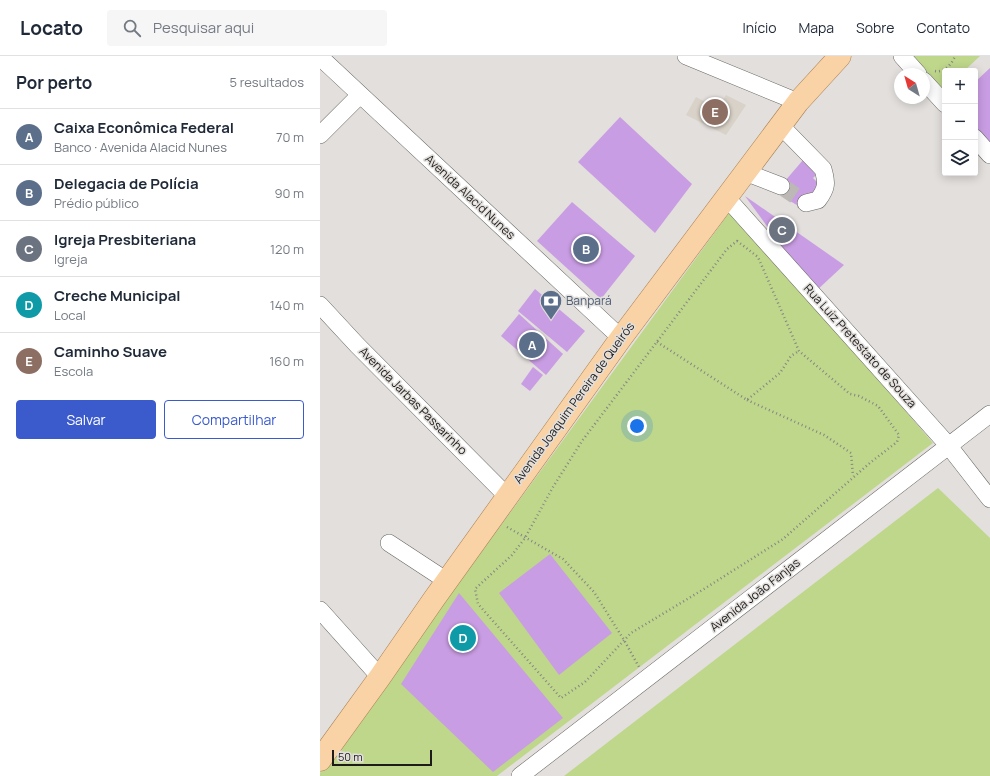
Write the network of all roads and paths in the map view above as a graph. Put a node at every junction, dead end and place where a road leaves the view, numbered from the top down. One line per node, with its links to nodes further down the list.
1 (686, 56): 11 (street)
2 (840, 56): 11 (main road, Avenida Joaquim Pereira de Queirós)
3 (902, 56): 6 (street)
4 (955, 56): 7 (path)
5 (320, 57): 9 (street, Avenida Alacid Nunes)
6 (912, 68)
7 (930, 68)
8 (930, 88): 10 (street)
9 (360, 95): 13 (street); 21 (street, Avenida Alacid Nunes)
10 (942, 101)
11 (798, 102): 12 (main road, Avenida Joaquim Pereira de Queirós)
12 (780, 126): 16 (main road, Avenida Joaquim Pereira de Queirós); 19 (street)
13 (320, 135)
14 (977, 140): 15 (street)
15 (990, 155)
16 (745, 172): 17 (street); 18 (main road, Avenida Joaquim Pereira de Queirós)
17 (781, 186)
18 (726, 196): 21 (main road, Avenida Joaquim Pereira de Queirós); 26 (street, Rua Luiz Pretestato de Souza)
19 (806, 203)
20 (320, 305): 28 (street, Avenida Jarbas Passarinho)
21 (621, 338): 28 (main road, Avenida Joaquim Pereira de Queirós)
22 (657, 342): 23 (path); 24 (path); 31 (path)
23 (799, 351): 24 (path); 27 (path)
24 (748, 400): 27 (path)
25 (990, 414): 26 (street, Avenida João Fanjas)
26 (948, 445): 29 (street, Rua Luiz Pretestato de Souza); 37 (street, Avenida João Fanjas)
27 (853, 477): 35 (path)
28 (507, 496): 30 (main road, Avenida Joaquim Pereira de Queirós)
29 (990, 499)
30 (492, 519): 31 (path); 33 (main road, Avenida Joaquim Pereira de Queirós)
31 (525, 538): 35 (path); 35 (path)
32 (389, 543): 33 (street)
33 (447, 581): 36 (main road, Avenida Joaquim Pereira de Queirós)
34 (320, 610): 36 (street)
35 (624, 640): 37 (path)
36 (380, 677): 38 (main road, Avenida Joaquim Pereira de Queirós)
37 (646, 679): 39 (street, Avenida João Fanjas)
38 (320, 760)
39 (520, 776)

